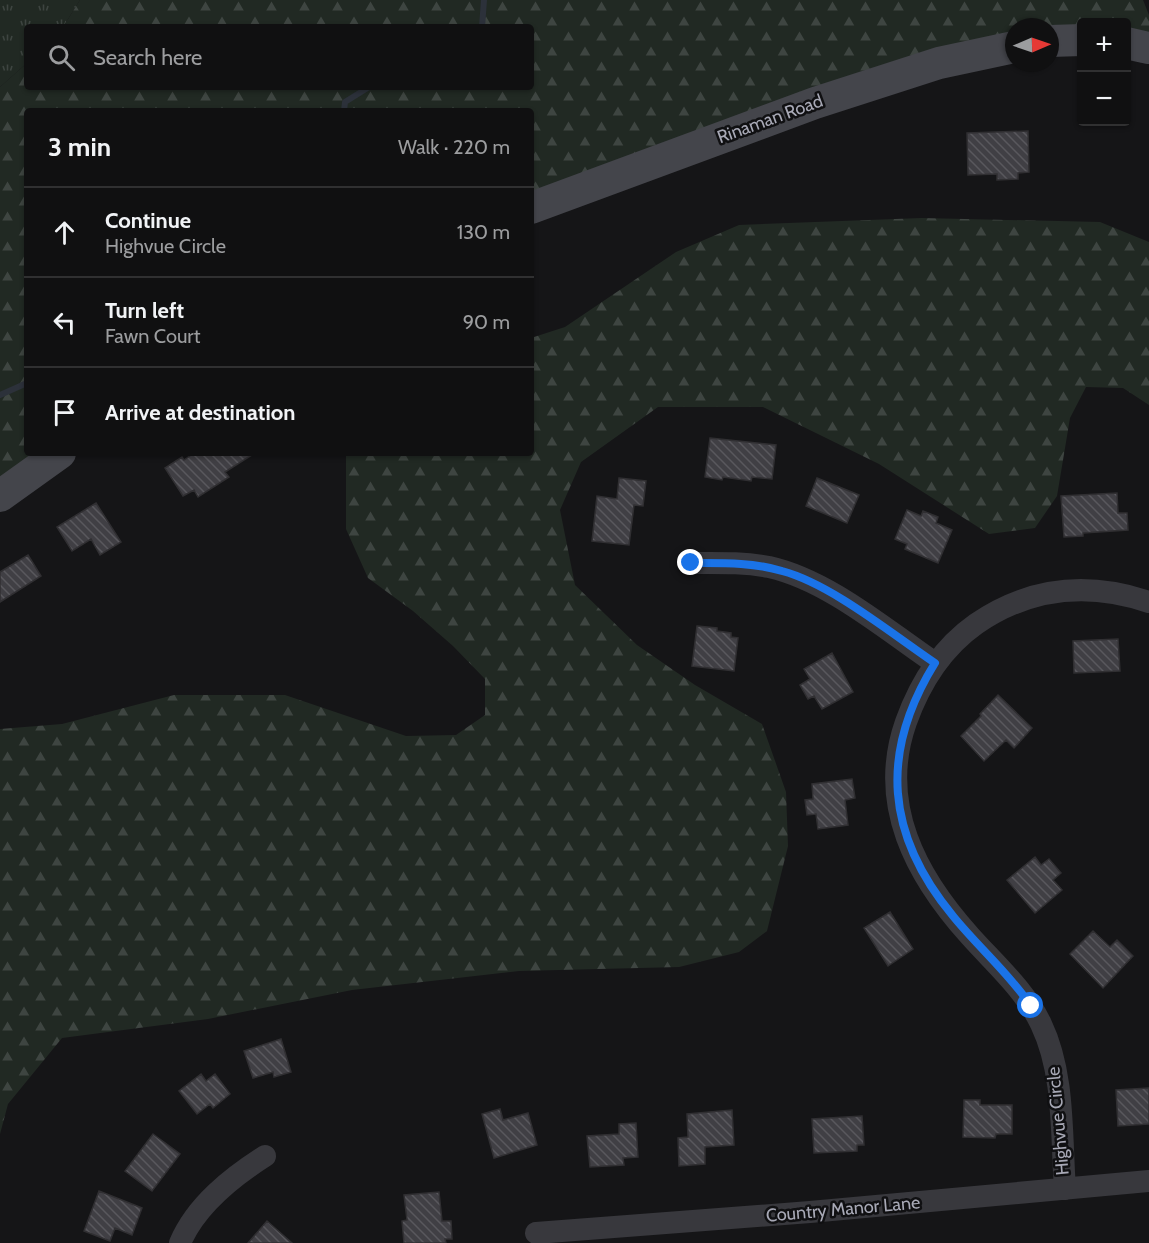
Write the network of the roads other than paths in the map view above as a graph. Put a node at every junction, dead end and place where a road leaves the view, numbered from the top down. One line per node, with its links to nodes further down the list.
1 (1077, 40): 2 (street)
2 (1059, 41)
3 (1131, 44): 4 (street)
4 (1149, 48)
5 (1005, 49): 6 (street, Rinaman Road)
6 (534, 207)
7 (56, 456): 8 (street)
8 (0, 496)
9 (691, 563): 11 (street)
10 (1149, 602): 11 (street, Highvue Circle)
11 (935, 663): 14 (street, Highvue Circle)
12 (265, 1156): 16 (street)
13 (1149, 1181): 14 (street, Country Manor Lane)
14 (1065, 1189): 15 (street, Country Manor Lane)
15 (536, 1233)
16 (180, 1243)

